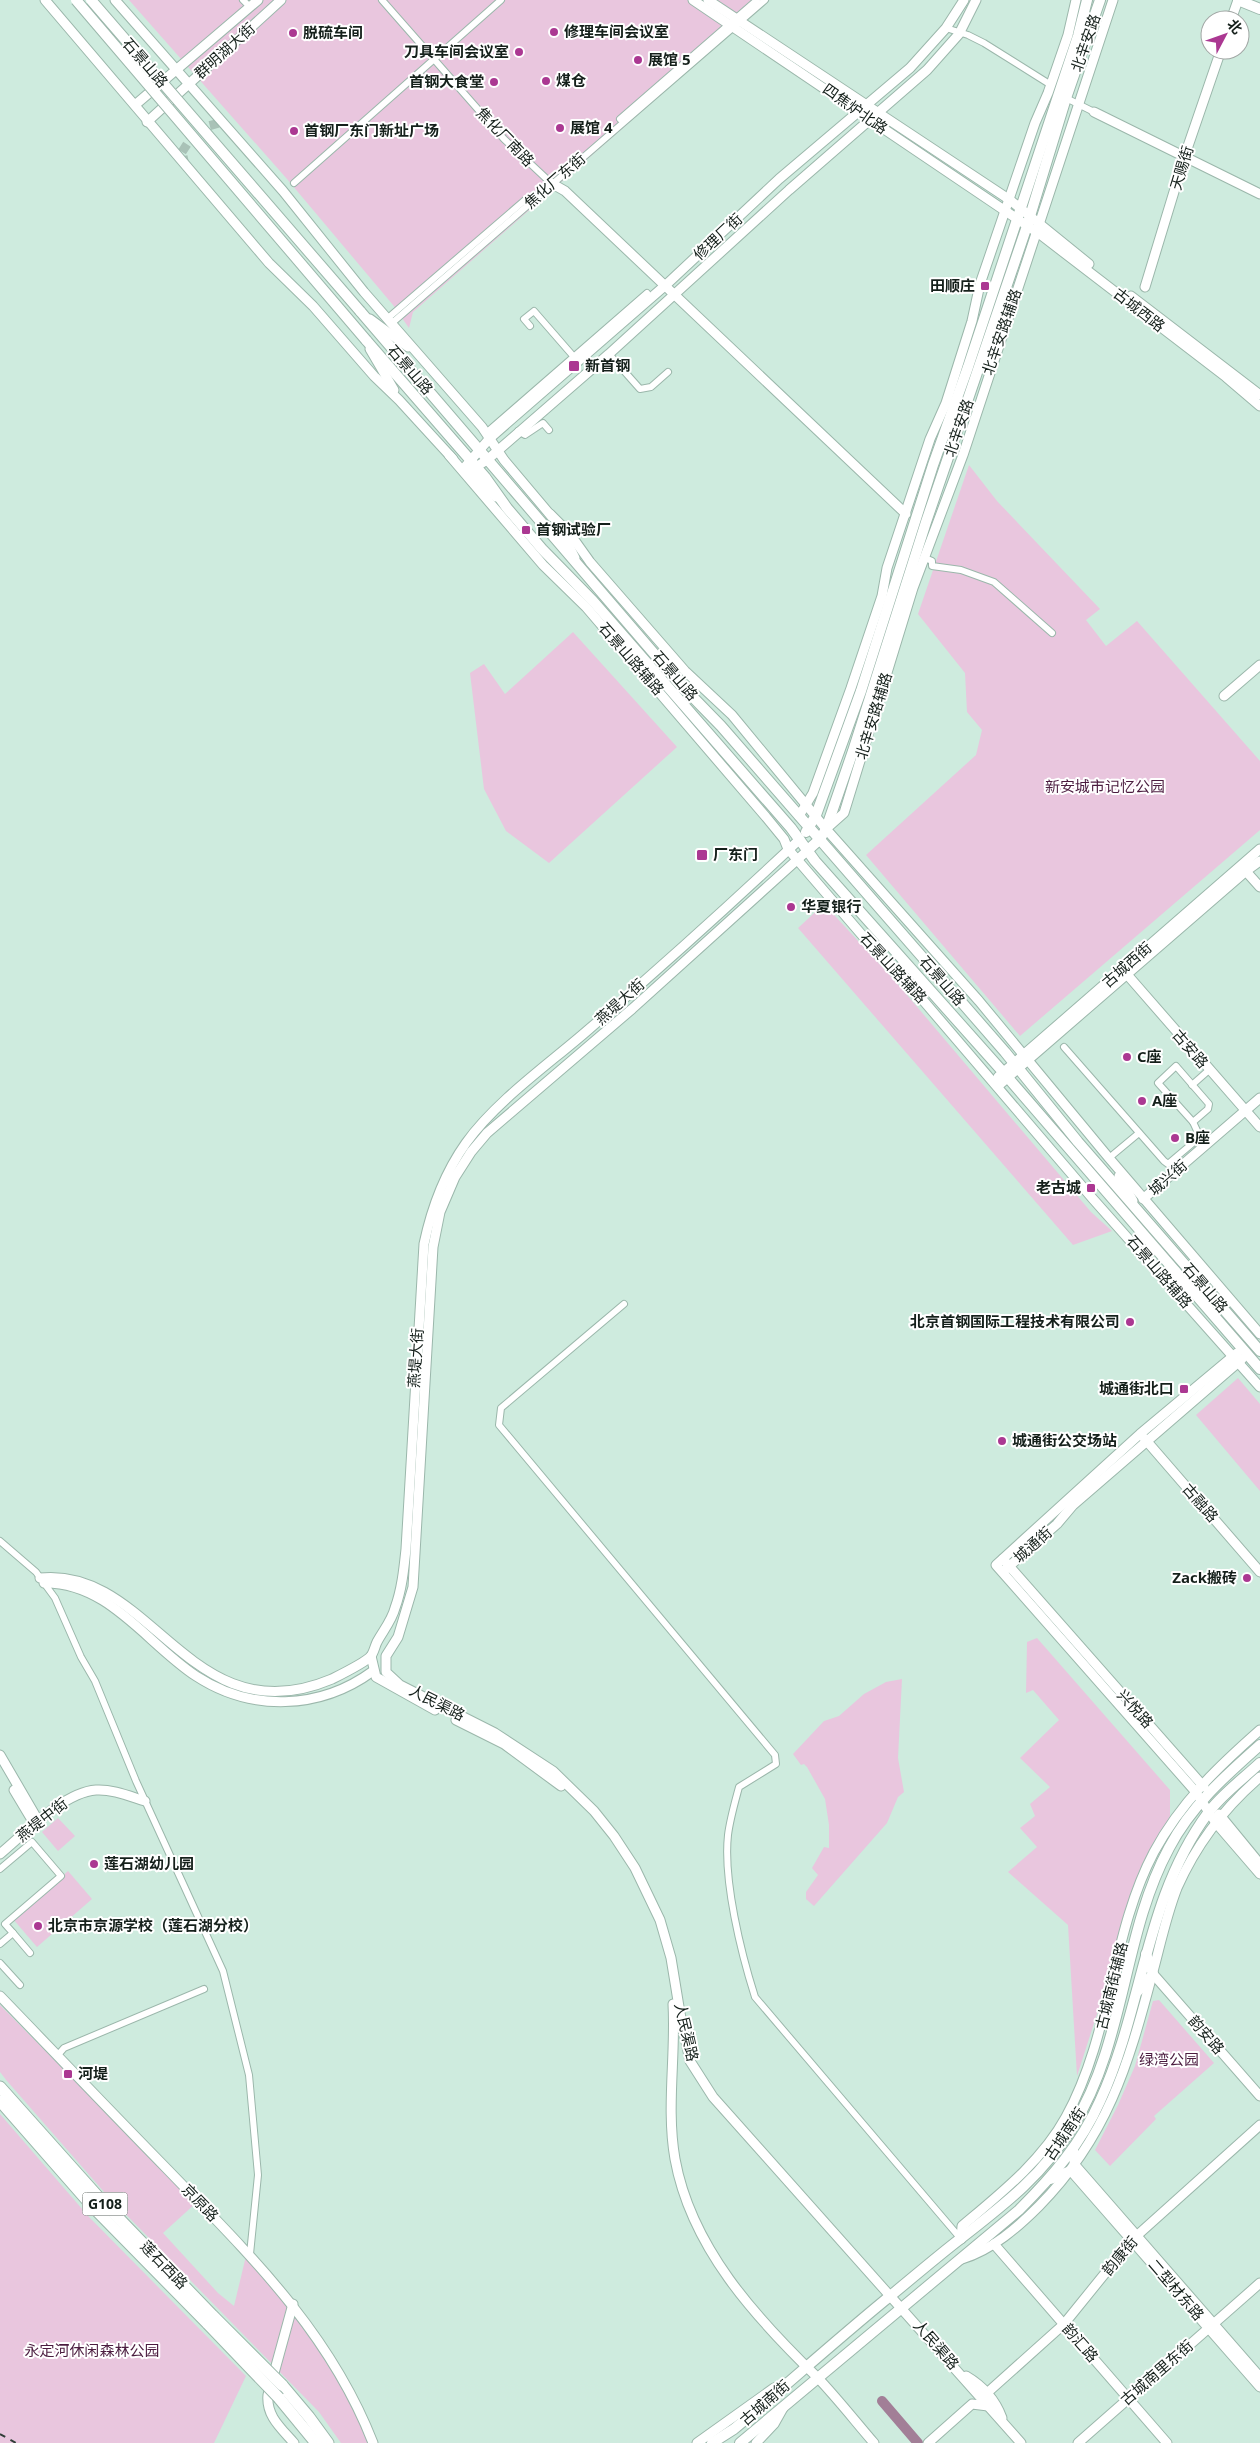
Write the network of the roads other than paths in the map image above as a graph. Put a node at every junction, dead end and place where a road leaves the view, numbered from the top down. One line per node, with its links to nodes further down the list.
1 (45, 0): 34 (street, 石景山路)
2 (76, 0): 59 (main road, 石景山路, bridge)
3 (91, 0): 55 (main road, 石景山路, bridge)
4 (115, 0): 30 (street)
5 (258, 0): 20 (street, 群明湖大街)
6 (281, 0): 29 (street, 群明湖大街)
7 (382, 0): 27 (street, 焦化厂南路)
8 (501, 0): 27 (street)
9 (693, 0): 22 (street, 四焦炉北路)
10 (708, 0): 22 (street, 四焦炉北路)
11 (757, 0): 22 (street, 焦化厂东街)
12 (765, 0): 22 (street, 焦化厂东街)
13 (964, 0): 23 (street, 修理厂街)
14 (976, 0): 24 (street, 修理厂街)
15 (1076, 0): 32 (street, 北辛安路辅路)
16 (1087, 0): 26 (main road, 北辛安路)
17 (1100, 0): 33 (main road, 北辛安路)
18 (1113, 0): 36 (street, 北辛安路辅路)
19 (1238, 0): 21 (main road)
20 (247, 4): 25 (street, 群明湖大街)
21 (1260, 9)
22 (735, 22): 35 (street, 四焦炉北路); 37 (street, 四焦炉北路); 43 (street, 焦化厂东街)
23 (946, 28): 24 (street); 35 (street, 修理厂街)
24 (959, 34): 32 (street); 38 (street, 修理厂街)
25 (196, 52): 29 (street); 30 (street, 群明湖大街)
26 (1071, 57): 32 (street); 47 (main road, 北辛安路)
27 (433, 60): 43 (street, 焦化厂南路); 44 (street)
28 (1218, 60): 42 (street, 天赐街)
29 (209, 65): 31 (street, 群明湖大街)
30 (176, 70): 31 (street); 34 (street, 群明湖大街)
31 (189, 84): 41 (street, 群明湖大街); 56 (street)
32 (1050, 85): 46 (street, 北辛安路辅路)
33 (1066, 98): 36 (street); 50 (main road, 北辛安路)
34 (135, 105): 41 (street, 石景山路)
35 (867, 105): 37 (street, 修理厂街); 38 (street, 四焦炉北路)
36 (1080, 105): 39 (street); 50 (street, 北辛安路辅路)
37 (859, 112): 40 (street, 四焦炉北路); 51 (street, 修理厂街)
38 (879, 112): 40 (street, 修理厂街); 46 (street, 四焦炉北路)
39 (1094, 112): 42 (street)
40 (871, 120): 48 (street, 四焦炉北路); 54 (street, 修理厂街)
41 (147, 122): 68 (street, 石景山路)
42 (1185, 156): 45 (street); 52 (street, 天赐街)
43 (550, 182): 51 (street); 56 (street, 焦化厂东街)
44 (294, 183)
45 (1260, 194)
46 (1010, 200): 47 (street, 四焦炉北路); 48 (street, 北辛安路辅路)
47 (1019, 208): 49 (main road, 北辛安路); 50 (street, 古城西路)
48 (1005, 213): 49 (street, 四焦炉北路); 69 (street, 北辛安路辅路)
49 (1015, 219): 50 (street, 古城西路); 63 (main road, 北辛安路)
50 (1033, 224): 57 (street, 北辛安路辅路); 60 (main road, 北辛安路); 67 (street, 古城西路); 70 (street, 古城西路)
51 (666, 286): 54 (street); 73 (street, 修理厂街)
52 (1145, 287)
53 (647, 293): 62 (street)
54 (675, 294): 61 (street, 修理厂街); 80 (street)
55 (360, 311): 65 (street); 74 (main road, 石景山路)
56 (390, 321): 65 (street)
57 (1006, 321): 60 (street); 66 (street, 北辛安路辅路)
58 (530, 326): 62 (street)
59 (366, 340): 68 (street); 78 (main road, 石景山路)
60 (986, 347): 66 (main road, 北辛安路)
61 (609, 354): 64 (street); 72 (street, 修理厂街)
62 (574, 357): 73 (street)
63 (968, 367): 69 (street); 86 (main road, 北辛安路)
64 (668, 372)
65 (440, 378): 73 (street)
66 (982, 378): 81 (street, 北辛安路辅路); 84 (main road, 北辛安路)
67 (1260, 395)
68 (400, 400): 76 (street, 石景山路)
69 (946, 403): 80 (street, 北辛安路辅路)
70 (1260, 406)
71 (548, 430): 72 (street)
72 (518, 431): 75 (street)
73 (488, 436): 74 (street, 修理厂街); 75 (street)
74 (478, 450): 77 (main road, 石景山路); 78 (street, 修理厂街)
75 (498, 450): 77 (street); 79 (street)
76 (450, 455): 78 (street, 石景山路); 99 (street, 石景山路辅路)
77 (487, 460): 78 (street); 82 (main road, 石景山路)
78 (469, 466): 97 (main road, 石景山路)
79 (550, 514): 82 (street); 87 (street)
80 (906, 514): 89 (street, 北辛安路辅路)
81 (925, 558): 83 (street, 北辛安路辅路); 85 (street)
82 (576, 562): 90 (main road, 石景山路)
83 (914, 588): 84 (street); 96 (street, 北辛安路辅路)
84 (900, 602): 96 (main road, 北辛安路)
85 (1052, 633)
86 (877, 642): 89 (street); 93 (main road, 北辛安路)
87 (665, 648): 90 (street); 92 (street)
88 (1260, 666): 91 (street)
89 (857, 668): 92 (street, 北辛安路辅路)
90 (681, 685): 94 (main road, 石景山路)
91 (1224, 696)
92 (807, 804): 93 (street); 94 (street, 北辛安路辅路)
93 (816, 815): 95 (main road, 北辛安路); 96 (street)
94 (799, 816): 95 (main road, 石景山路)
95 (810, 828): 97 (main road, 北辛安路); 98 (main road, 石景山路)
96 (826, 829): 98 (main road, 北辛安路); 106 (street)
97 (800, 839): 99 (street, 燕堤大街); 101 (main road, 石景山路)
98 (820, 839): 101 (main road, 北辛安路); 107 (main road, 石景山路)
99 (788, 849): 102 (street, 石景山路辅路); 139 (street, 燕堤大街)
100 (1260, 849): 104 (street, 古城西街)
101 (808, 850): 102 (street, 燕堤大街); 113 (main road, 石景山路)
102 (798, 859): 114 (street, 石景山路辅路); 140 (street, 燕堤大街)
103 (1260, 861): 104 (street, 古城西街)
104 (1243, 868): 105 (street); 108 (street, 古城西街)
105 (1260, 887)
106 (891, 904): 107 (street); 110 (street)
107 (910, 944): 111 (main road, 石景山路)
108 (1124, 972): 110 (street, 古城西街); 112 (street, 古安路)
109 (1064, 1047): 120 (street)
110 (1025, 1057): 111 (street, 古城西街); 121 (street)
111 (1015, 1065): 113 (street, 古城西街); 123 (main road, 石景山路)
112 (1209, 1070): 115 (street); 117 (street, 古安路)
113 (1005, 1074): 114 (street, 古城西街); 124 (main road, 石景山路)
114 (996, 1083): 125 (street, 石景山路辅路)
115 (1192, 1085): 118 (street); 118 (street)
116 (1260, 1098): 117 (street, 城兴街)
117 (1246, 1110): 119 (street, 古安路); 122 (street, 城兴街)
118 (1193, 1122): 120 (street)
119 (1260, 1127)
120 (1139, 1133): 121 (street)
121 (1109, 1158): 122 (street); 123 (street)
122 (1144, 1198): 127 (street)
123 (1140, 1215): 127 (main road, 石景山路)
124 (1175, 1271): 125 (main road); 129 (main road, 石景山路)
125 (1177, 1292): 130 (street, 石景山路辅路)
126 (624, 1304): 178 (street)
127 (1258, 1338): 128 (main road, 石景山路)
128 (1260, 1351)
129 (1245, 1352): 130 (street, 城通街); 131 (main road, 石景山路)
130 (1236, 1360): 132 (street, 石景山路辅路); 133 (street, 城通街); 134 (street, 城通街)
131 (1260, 1368)
132 (1260, 1387)
133 (1140, 1434): 134 (street, 古融路); 136 (street, 城通街)
134 (1147, 1442): 136 (street, 城通街); 137 (street, 古融路)
135 (0, 1540): 138 (street)
136 (1006, 1569): 148 (street, 兴悦路); 149 (street, 兴悦路)
137 (1260, 1572)
138 (42, 1581): 139 (street); 141 (street); 150 (street)
139 (371, 1656): 141 (street)
140 (385, 1663): 183 (street, 人民渠路)
141 (373, 1671): 189 (street, 人民渠路)
142 (1260, 1730): 149 (street)
143 (1260, 1745): 149 (main road, 古城南街)
144 (0, 1755): 153 (street)
145 (1260, 1763): 151 (main road, 古城南街)
146 (0, 1766): 153 (street)
147 (1260, 1777): 152 (street)
148 (1195, 1791): 149 (street, 兴悦路); 178 (street, 古城南街辅路)
149 (1203, 1792): 151 (street, 兴悦路); 178 (main road, 古城南街)
150 (144, 1798): 153 (street, 燕堤中街); 180 (street)
151 (1212, 1809): 152 (street, 兴悦路); 162 (main road, 古城南街)
152 (1218, 1820): 156 (street, 兴悦路); 158 (street, 兴悦路); 164 (street)
153 (36, 1821): 154 (street, 燕堤中街); 155 (street, 燕堤中街)
154 (0, 1848)
155 (0, 1854)
156 (1260, 1864)
157 (0, 1869): 159 (street)
158 (1260, 1874)
159 (13, 1933): 160 (street); 161 (street)
160 (0, 1944)
161 (30, 1953)
162 (1146, 1954): 164 (main road); 167 (main road, 古城南街)
163 (0, 1963): 165 (street)
164 (1153, 1974): 167 (main road); 171 (street, 韵安路); 175 (street)
165 (20, 1985)
166 (204, 1989): 169 (street)
167 (1136, 1993): 174 (main road, 古城南街)
168 (0, 1996): 169 (street, 京原路)
169 (57, 2056): 180 (street, 京原路)
170 (0, 2087): 186 (highway, 莲石西路 / G108)
171 (1260, 2096)
172 (0, 2101): 186 (highway, 莲石西路 / G108)
173 (1260, 2125): 177 (street, 韵康街)
174 (1073, 2150): 175 (main road); 176 (main road, 古城南街)
175 (1073, 2168): 176 (main road); 177 (street, 二型材东路); 179 (street)
176 (1049, 2180): 181 (main road, 古城南街)
177 (1134, 2237): 187 (street, 韵康街); 188 (street, 二型材东路)
178 (960, 2239): 183 (main road, 古城南街)
179 (994, 2244): 181 (street); 187 (street, 韵汇路)
180 (250, 2254): 184 (street, 京原路)
181 (957, 2260): 185 (main road, 古城南街)
182 (1260, 2283): 188 (street, 古城南里东街)
183 (890, 2296): 185 (street, 人民渠路); 189 (main road, 古城南街)
184 (293, 2304): 202 (street); 205 (street, 京原路)
185 (902, 2308): 190 (street, 人民渠路); 192 (main road, 古城南街)
186 (211, 2320): 203 (highway, 莲石西路 / G108, bridge); 204 (highway, 莲石西路 / G108, bridge)
187 (1064, 2324): 195 (street, 韵康街); 196 (street, 韵汇路)
188 (1211, 2325): 191 (street, 二型材东路); 194 (street, 二型材东路); 196 (street, 古城南里东街)
189 (806, 2368): 192 (street, 人民渠路); 193 (main road, 古城南街)
190 (958, 2370): 195 (street); 198 (street, 人民渠路)
191 (1260, 2377)
192 (817, 2378): 197 (main road, 古城南街); 209 (street, 人民渠路)
193 (790, 2381): 206 (street); 207 (main road, 古城南街)
194 (1260, 2387)
195 (987, 2393): 199 (street)
196 (1128, 2398): 211 (street, 古城南里东街); 212 (street, 韵汇路)
197 (784, 2406): 201 (main road, 古城南街); 208 (street)
198 (988, 2406): 199 (street, 人民渠路); 200 (street)
199 (1005, 2425): 210 (street, 人民渠路)
200 (930, 2441)
201 (741, 2442)
202 (294, 2443)
203 (316, 2443)
204 (328, 2443)
205 (373, 2443)
206 (697, 2443)
207 (712, 2443)
208 (756, 2443)
209 (874, 2443)
210 (1021, 2443)
211 (1078, 2443)
212 (1167, 2443)

